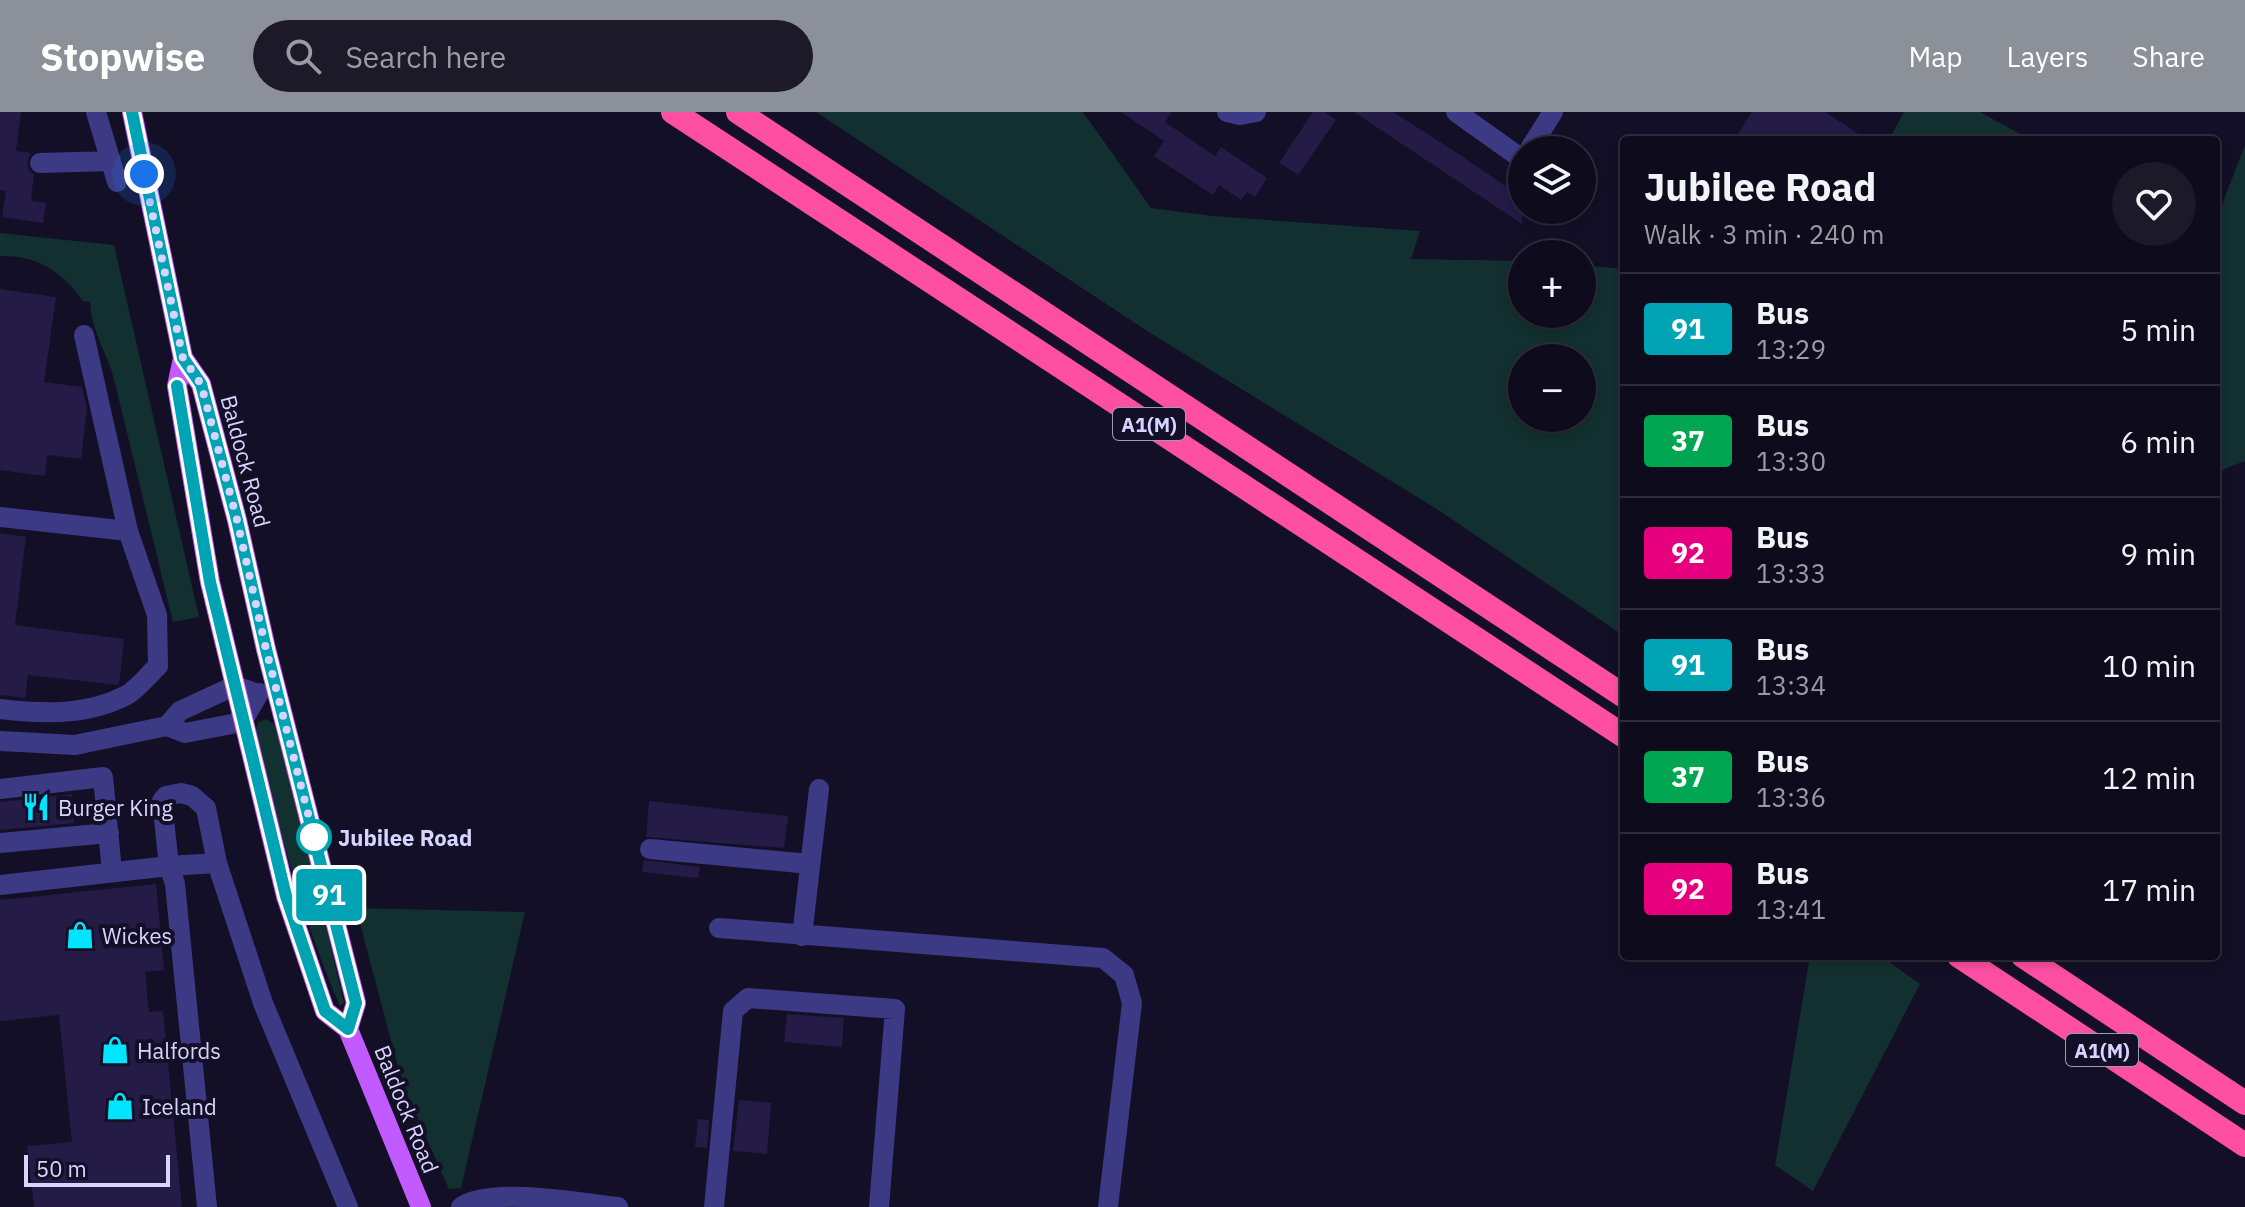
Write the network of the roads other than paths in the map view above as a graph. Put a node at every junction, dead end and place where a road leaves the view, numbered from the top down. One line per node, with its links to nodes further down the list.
1 (96, 112): 11 (street)
2 (132, 112): 15 (main road)
3 (673, 112): 24 (highway, A1(M))
4 (738, 112): 20 (highway, A1(M))
5 (1227, 112): 6 (street)
6 (1256, 112)
7 (1456, 112): 10 (street)
8 (1553, 112): 9 (street)
9 (1538, 136)
10 (1508, 149)
11 (111, 161): 12 (street); 13 (street)
12 (40, 163)
13 (117, 182)
14 (84, 335): 17 (street)
15 (183, 358): 18 (main road, Baldock Road); 19 (main road, Baldock Road)
16 (0, 517): 17 (street)
17 (128, 531): 21 (street)
18 (234, 686): 19 (street); 22 (main road, Baldock Road); 23 (street)
19 (267, 691): 22 (street); 40 (main road, Baldock Road)
20 (1620, 693)
21 (7, 709): 25 (street)
22 (242, 722): 23 (street); 40 (main road, Baldock Road)
23 (167, 726): 25 (street)
24 (1620, 733)
25 (4, 742)
26 (0, 789): 28 (street)
27 (819, 789): 32 (street)
28 (109, 833): 29 (street); 34 (street)
29 (0, 843)
30 (650, 849): 32 (street)
31 (217, 863): 33 (street); 33 (street); 45 (street)
32 (810, 864): 37 (street)
33 (169, 866): 34 (street); 44 (street)
34 (112, 872): 35 (street)
35 (0, 885)
36 (719, 928): 37 (street)
37 (802, 936): 50 (street)
38 (1965, 960): 42 (highway, A1(M))
39 (2029, 960): 41 (highway, A1(M))
40 (348, 1029): 46 (main road, Baldock Road)
41 (2245, 1103)
42 (2245, 1145)
43 (464, 1205): 47 (street)
44 (207, 1207)
45 (348, 1207)
46 (421, 1207)
47 (618, 1207)
48 (714, 1207): 49 (street)
49 (879, 1207)
50 (1108, 1207)

